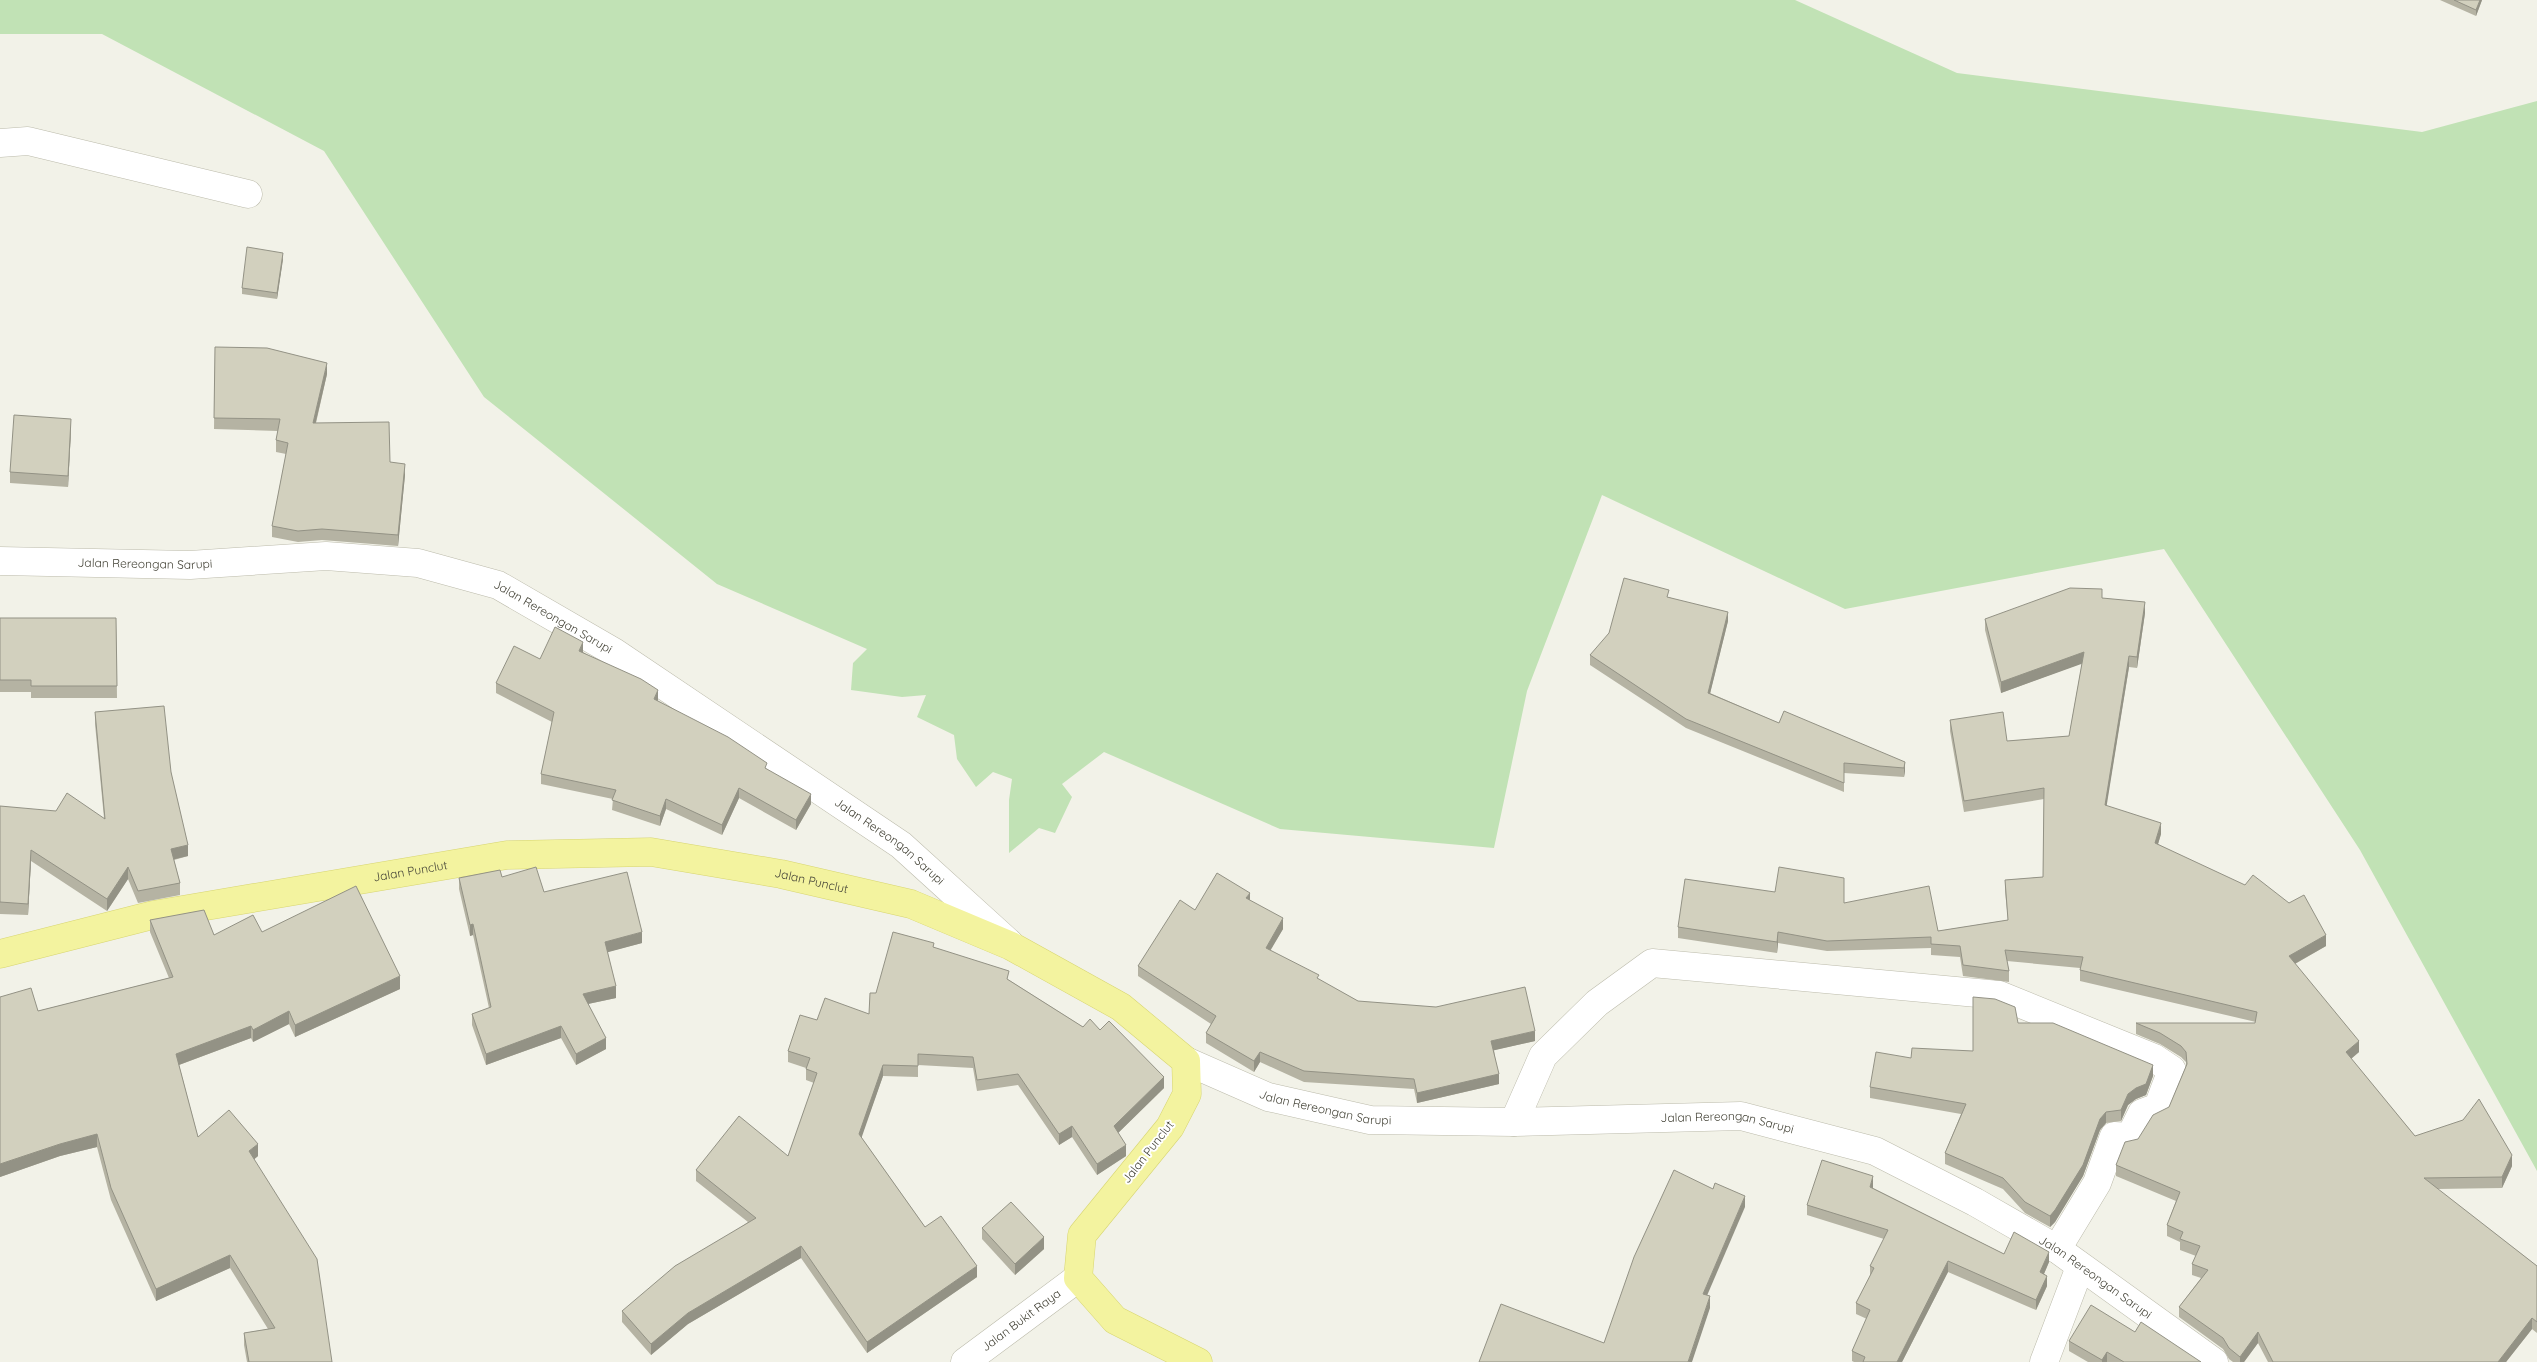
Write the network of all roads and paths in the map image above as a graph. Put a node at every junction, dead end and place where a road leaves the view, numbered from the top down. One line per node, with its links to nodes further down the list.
1 (0, 143): 2 (street)
2 (248, 194)
3 (0, 562): 4 (street, Jalan Rereongan Sarupi)
4 (1011, 946): 5 (main road, Jalan Punclut); 6 (main road, Jalan Punclut)
5 (0, 954)
6 (1186, 1062): 7 (street, Jalan Rereongan Sarupi); 10 (main road, Jalan Punclut)
7 (1514, 1122): 8 (street, Jalan Rereongan Sarupi); 8 (street)
8 (2057, 1249): 9 (street, Jalan Rereongan Sarupi)
9 (2080, 1267): 13 (street); 14 (street, Jalan Rereongan Sarupi)
10 (1078, 1278): 11 (street, Jalan Bukit Raya); 12 (main road)
11 (965, 1362)
12 (1198, 1362)
13 (2044, 1362)
14 (2214, 1362)

